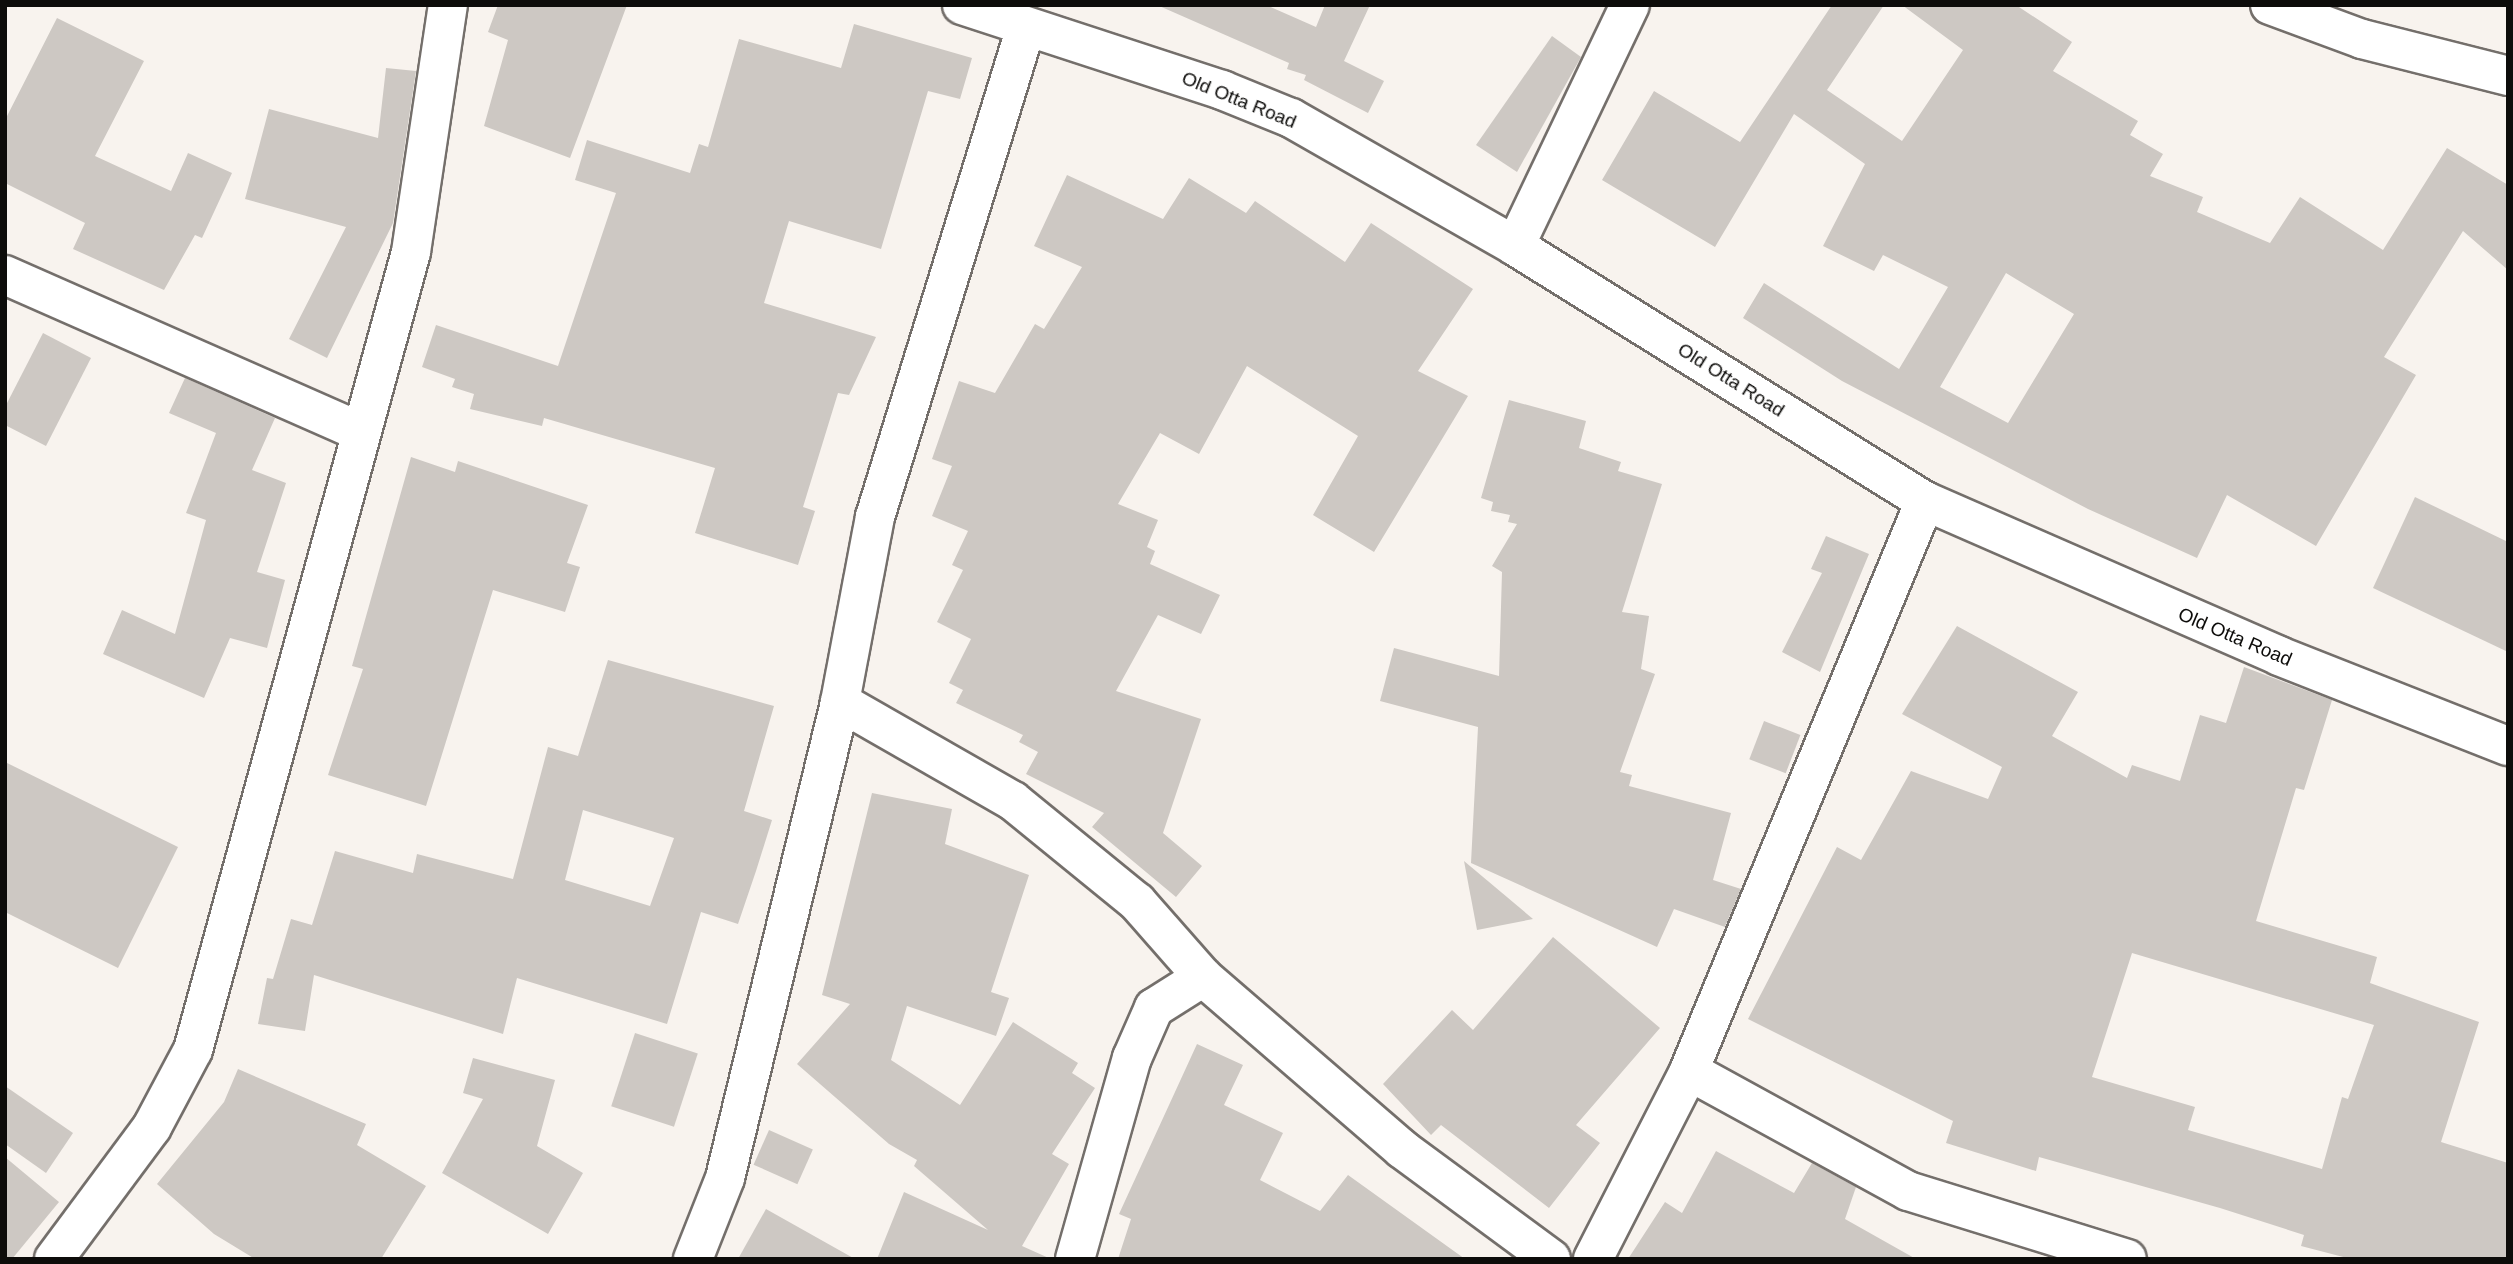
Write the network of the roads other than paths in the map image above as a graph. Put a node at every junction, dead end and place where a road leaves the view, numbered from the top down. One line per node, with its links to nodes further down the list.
1 (448, 5): 9 (street)
2 (962, 5): 5 (street, Old Otta Road)
3 (1630, 5): 7 (street)
4 (2270, 5): 6 (street)
5 (1026, 27): 7 (street, Old Otta Road); 11 (street)
6 (2508, 76)
7 (1514, 246): 10 (street, Old Otta Road)
8 (5, 275): 9 (street)
9 (361, 432): 15 (street)
10 (1925, 501): 12 (street, Old Otta Road); 14 (street)
11 (840, 702): 13 (street); 16 (street)
12 (2508, 746)
13 (1203, 977): 17 (street); 18 (street)
14 (1689, 1071): 19 (street); 20 (street)
15 (54, 1259)
16 (693, 1259)
17 (1075, 1259)
18 (1551, 1259)
19 (1592, 1259)
20 (2127, 1259)

